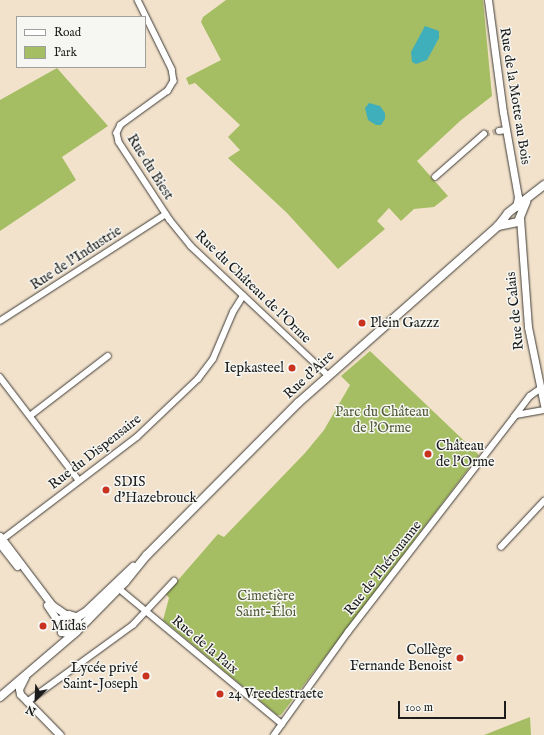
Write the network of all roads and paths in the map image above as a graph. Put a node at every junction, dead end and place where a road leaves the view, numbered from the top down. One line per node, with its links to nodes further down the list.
1 (138, 0): 4 (street, Rue du Biest)
2 (488, 0): 8 (street, Rue de la Motte au Bois)
3 (146, 16): 9 (street, Rue du Biest)
4 (146, 16)
5 (484, 134): 6 (street)
6 (435, 177)
7 (544, 185): 8 (main road, Rue d'Aire)
8 (517, 210): 13 (main road, Rue d'Aire); 14 (street, Rue de Calais)
9 (166, 214): 10 (street, Rue du Château de l'Orme); 11 (street, Rue de l'Industrie)
10 (243, 296): 13 (street, Rue du Château de l'Orme); 21 (street, Rue du Dispensaire)
11 (0, 321)
12 (108, 356): 19 (street)
13 (328, 375): 26 (main road, Rue d'Aire)
14 (541, 376): 16 (street, Rue de Calais)
15 (0, 377): 19 (street)
16 (540, 390): 17 (street, Rue de Calais); 20 (street, Rue de Thérouanne)
17 (544, 405)
18 (544, 410): 20 (street)
19 (30, 416): 21 (street)
20 (514, 417): 36 (street, Rue de Thérouanne)
21 (78, 479): 23 (street, Rue du Dispensaire)
22 (544, 501): 24 (street)
23 (1, 540): 28 (street); 30 (street)
24 (501, 547)
25 (174, 581): 27 (street)
26 (116, 586): 27 (street, Rue de la Paix); 29 (main road, Rue d'Aire); 31 (main road, Rue d'Aire)
27 (147, 612): 35 (street); 36 (street, Rue de la Paix)
28 (67, 615): 29 (main road); 30 (main road)
29 (76, 618): 31 (main road)
30 (59, 626): 31 (main road); 32 (main road, Rue d'Aire)
31 (75, 631): 32 (main road, Rue d'Aire)
32 (52, 652): 33 (main road, Rue d'Aire)
33 (25, 677): 34 (main road, Rue d'Aire); 35 (street)
34 (0, 697)
35 (27, 702): 37 (street)
36 (282, 724): 38 (street, Rue de Thérouanne)
37 (60, 735)
38 (274, 735)

